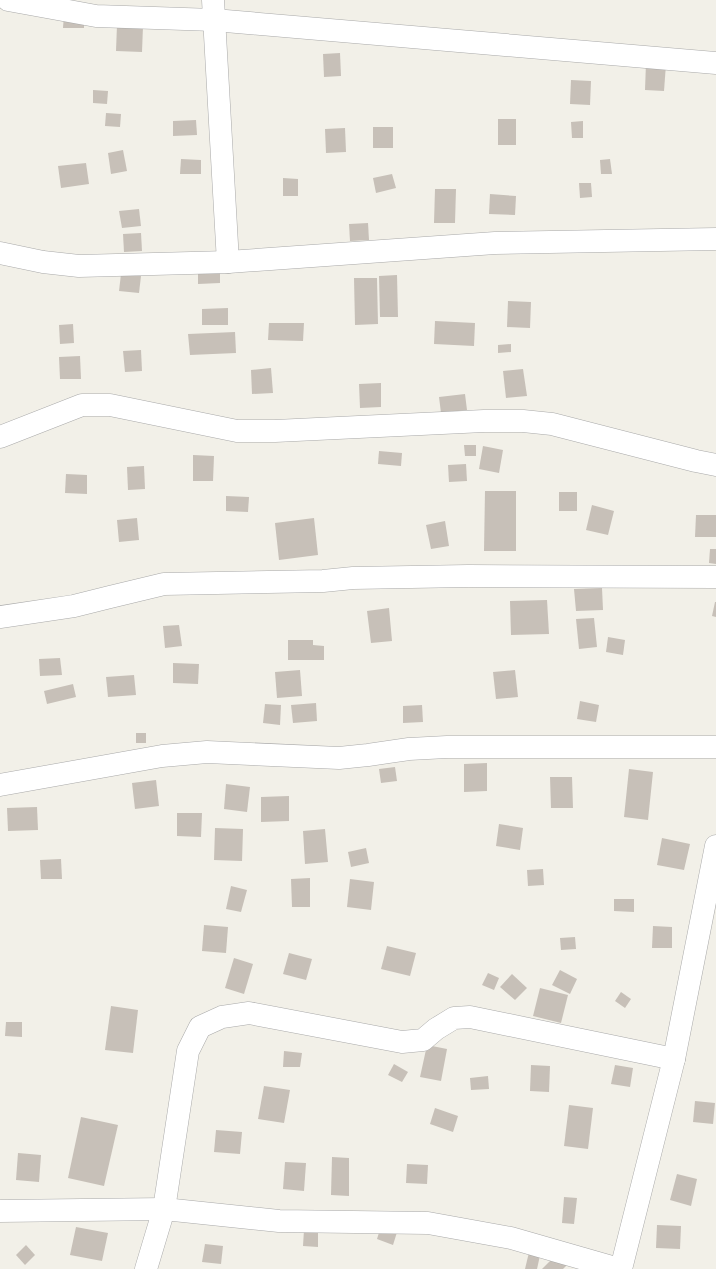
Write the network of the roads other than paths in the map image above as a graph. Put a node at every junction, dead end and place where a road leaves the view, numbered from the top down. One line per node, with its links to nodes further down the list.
1 (8, 0): 2 (street)
2 (214, 10): 3 (street); 6 (street)
3 (716, 63)
4 (716, 238): 6 (street)
5 (0, 253): 6 (street)
6 (228, 262)
7 (0, 437): 8 (street)
8 (716, 466)
9 (716, 577): 10 (street)
10 (0, 617)
11 (716, 747): 12 (street)
12 (0, 785)
13 (716, 846): 14 (street)
14 (674, 1059): 15 (street); 18 (street)
15 (164, 1208): 16 (street); 17 (street); 18 (street)
16 (0, 1211)
17 (146, 1269)
18 (620, 1269)

